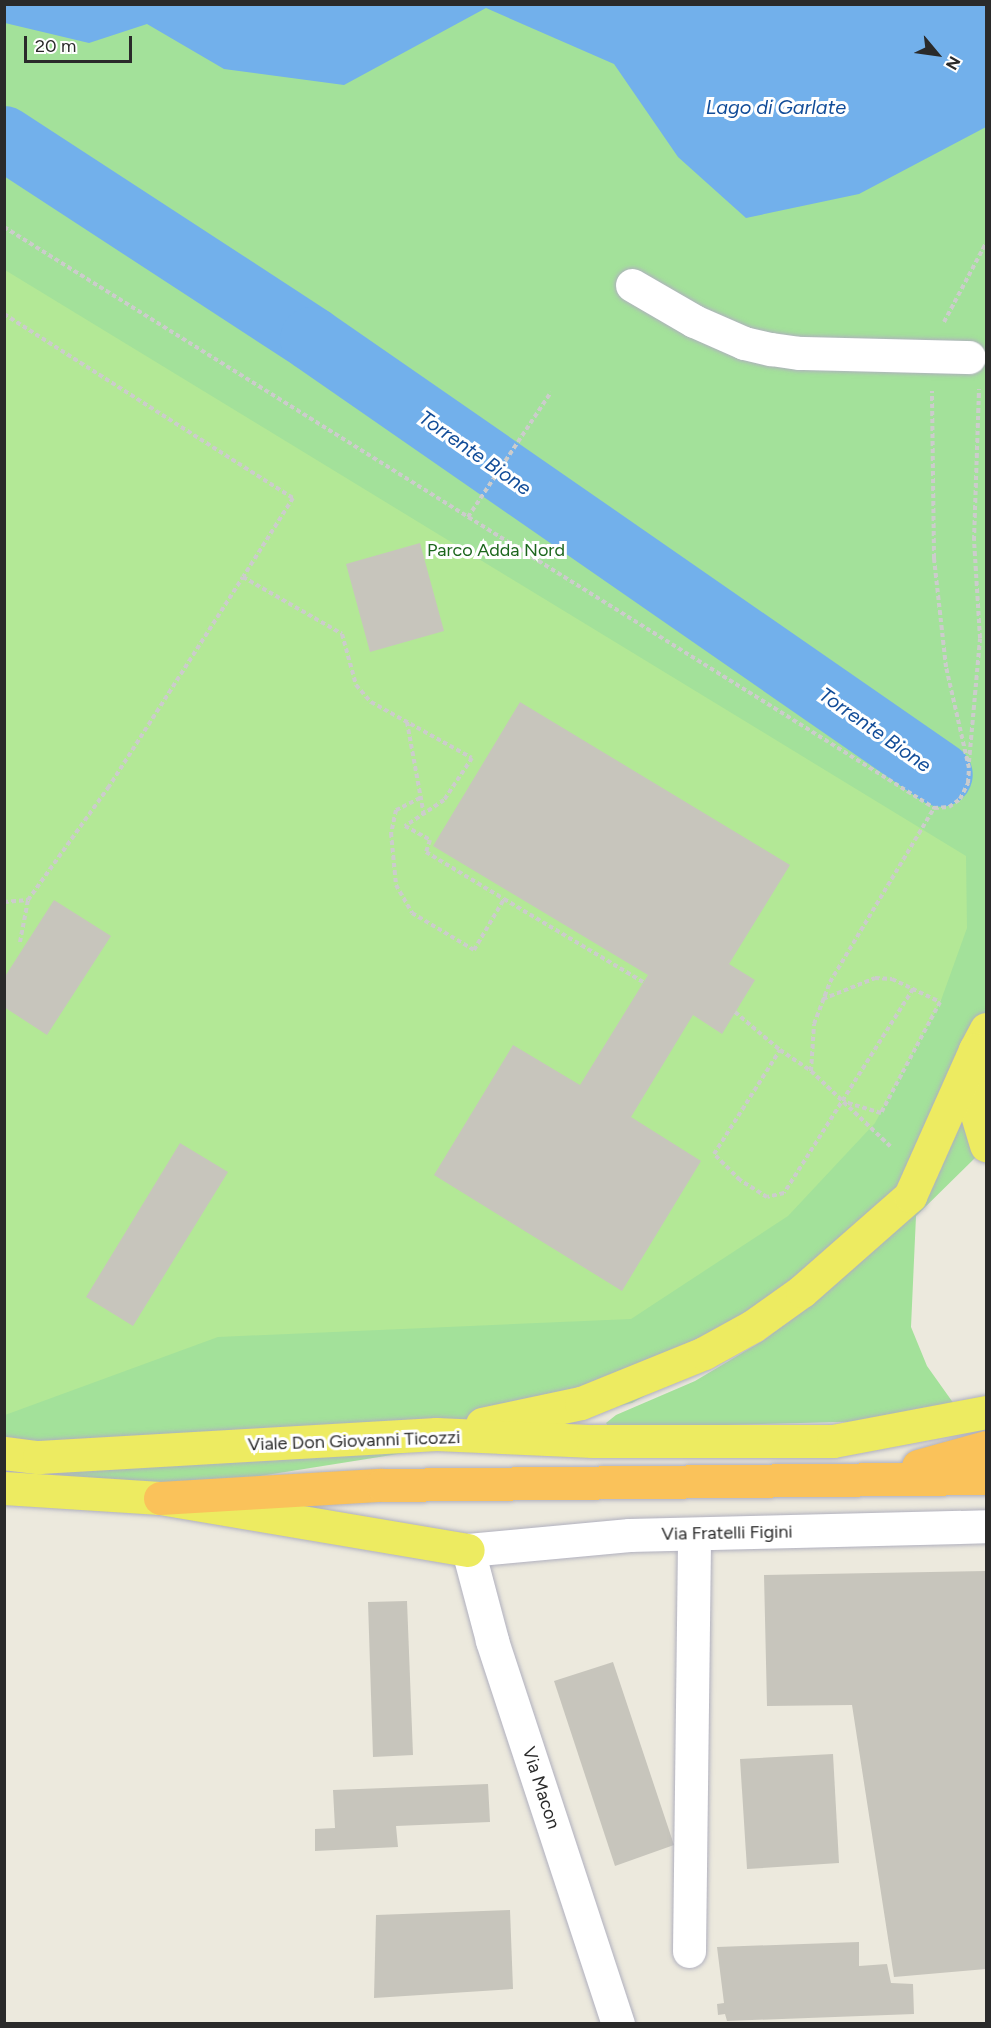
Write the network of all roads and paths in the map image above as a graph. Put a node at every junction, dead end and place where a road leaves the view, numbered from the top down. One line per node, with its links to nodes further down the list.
1 (4, 226): 8 (path)
2 (987, 243): 5 (path)
3 (632, 285): 5 (street)
4 (4, 314): 9 (path)
5 (935, 356): 6 (street); 11 (path)
6 (974, 370): 11 (path)
7 (551, 392): 8 (path)
8 (468, 517): 13 (path)
9 (243, 577): 10 (path); 16 (path)
10 (407, 721): 12 (path); 14 (path)
11 (969, 768): 13 (path)
12 (420, 798): 14 (path); 15 (path)
13 (934, 808): 21 (path)
14 (424, 816): 15 (path)
15 (504, 899): 19 (path)
16 (28, 900): 17 (path); 18 (path)
17 (4, 902)
18 (20, 942)
19 (643, 982)
20 (913, 989): 21 (path); 26 (path); 26 (path)
21 (823, 999): 25 (path)
22 (735, 1012): 24 (path)
23 (981, 1040): 27 (main road); 30 (main road)
24 (780, 1050): 25 (path); 26 (path)
25 (812, 1071): 26 (path)
26 (844, 1102): 28 (path)
27 (987, 1144)
28 (891, 1147)
29 (987, 1412): 30 (main road, Viale Don Giovanni Ticozzi)
30 (436, 1434): 32 (main road, Viale Don Giovanni Ticozzi)
31 (987, 1447): 34 (highway)
32 (4, 1453)
33 (987, 1478): 34 (highway)
34 (855, 1480): 36 (highway)
35 (4, 1488): 36 (main road)
36 (160, 1498): 39 (main road)
37 (987, 1526): 38 (street, Via Fratelli Figini)
38 (694, 1534): 39 (street, Via Fratelli Figini); 40 (street)
39 (468, 1550): 41 (street, Via Macon)
40 (689, 1951)
41 (618, 2024)

